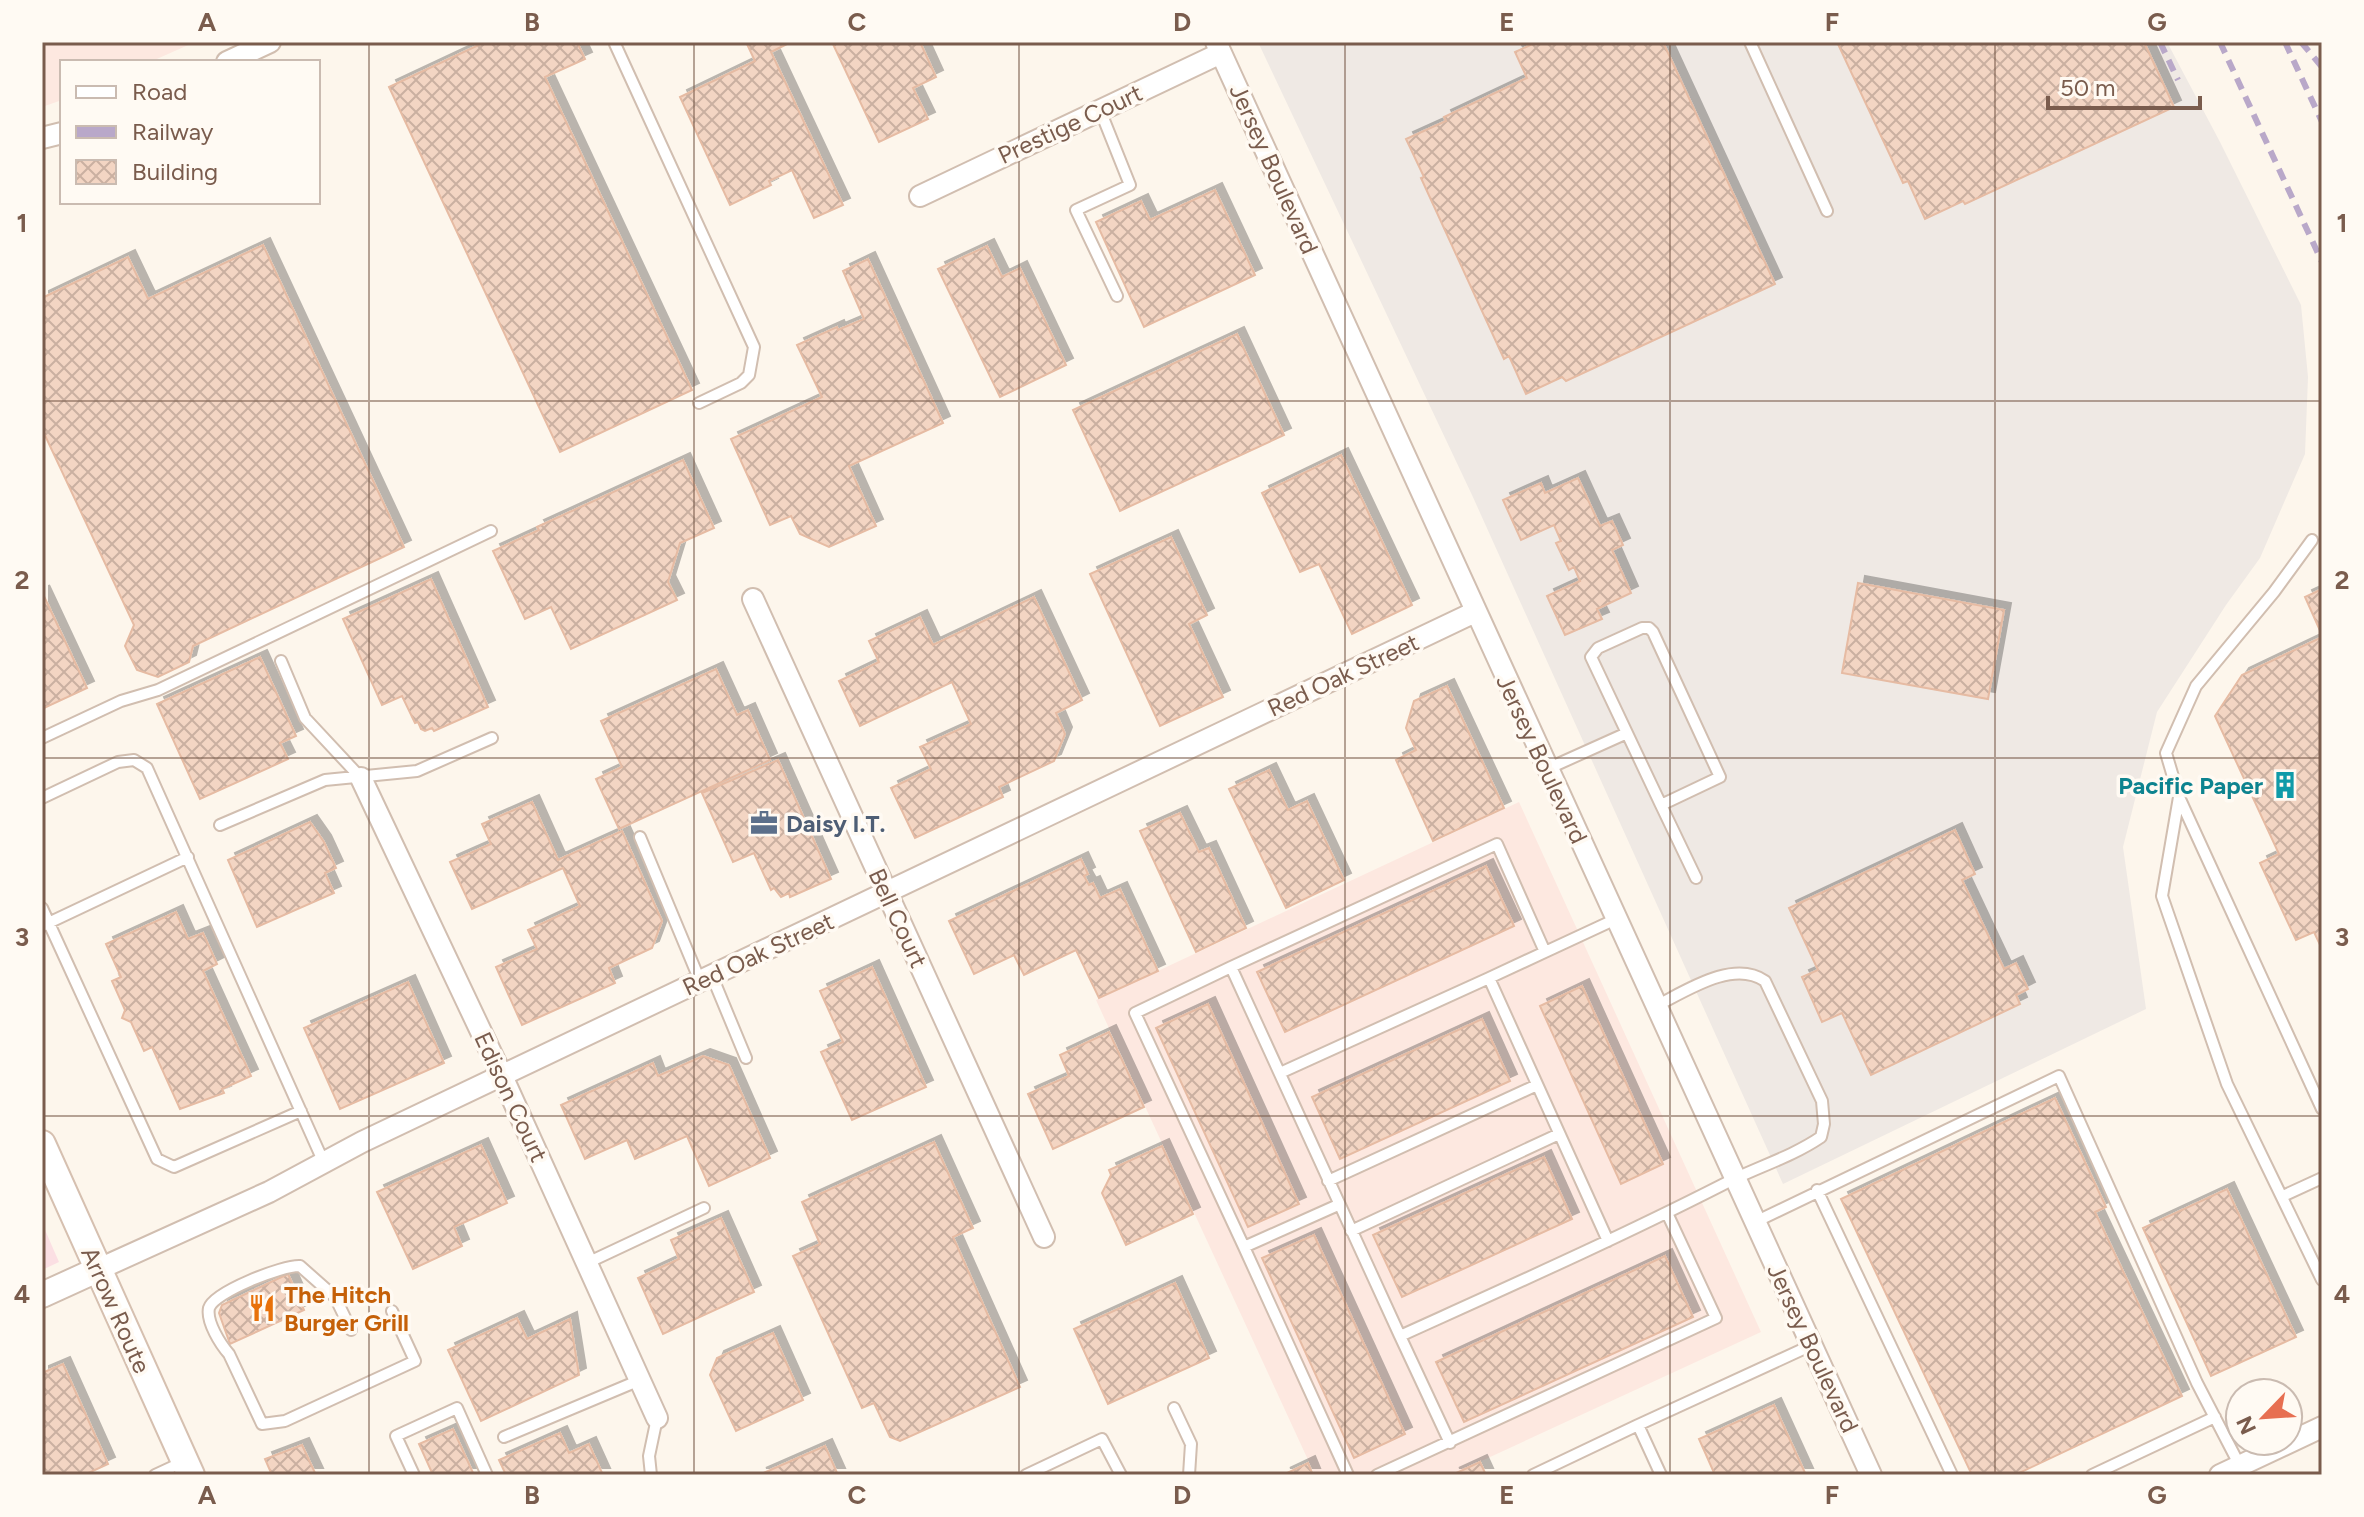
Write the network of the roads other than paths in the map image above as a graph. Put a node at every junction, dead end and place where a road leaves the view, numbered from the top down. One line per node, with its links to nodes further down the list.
1 (1750, 42): 8 (lane)
2 (265, 43): 5 (street)
3 (615, 44): 10 (lane)
4 (1218, 48): 6 (street, Prestige Court); 14 (street, Jersey Boulevard)
5 (231, 60)
6 (1100, 110): 7 (street, Prestige Court); 9 (lane)
7 (920, 196)
8 (1827, 211)
9 (1117, 296)
10 (699, 403)
11 (491, 531): 17 (lane)
12 (2312, 540): 21 (lane)
13 (753, 599): 28 (street, Bell Court)
14 (1475, 612): 19 (street, Jersey Boulevard); 28 (street, Red Oak Street)
15 (281, 661): 20 (lane)
16 (1627, 733): 19 (lane); 23 (lane); 23 (lane)
17 (42, 738)
18 (492, 738): 20 (lane)
19 (1547, 769): 30 (street, Jersey Boulevard)
20 (361, 778): 24 (lane); 39 (street, Edison Court)
21 (2179, 797): 41 (lane); 50 (lane)
22 (42, 798): 26 (lane)
23 (1661, 805): 27 (lane)
24 (220, 825)
25 (640, 837): 35 (lane)
26 (188, 857): 31 (lane); 42 (lane)
27 (1696, 878)
28 (887, 893): 35 (street, Red Oak Street); 56 (street, Bell Court)
29 (42, 908): 31 (lane)
30 (1616, 919): 32 (lane); 36 (street, Jersey Boulevard)
31 (45, 924): 42 (lane)
32 (1545, 952): 33 (lane); 34 (lane)
33 (1231, 967): 38 (lane); 58 (lane)
34 (1489, 978): 38 (lane); 40 (lane)
35 (706, 979): 37 (lane); 39 (street, Red Oak Street)
36 (1656, 1006): 46 (street, Jersey Boulevard); 46 (lane)
37 (746, 1058)
38 (1280, 1073): 48 (lane)
39 (502, 1076): 45 (street, Red Oak Street); 59 (street, Edison Court)
40 (1537, 1085): 43 (lane); 48 (lane)
41 (2322, 1109)
42 (301, 1111): 45 (lane)
43 (1559, 1134): 55 (lane); 57 (lane)
44 (42, 1144): 60 (main road, Arrow Route)
45 (324, 1163): 60 (street, Red Oak Street)
46 (1735, 1178): 53 (lane); 54 (street, Jersey Boulevard)
47 (2322, 1178): 50 (lane)
48 (1328, 1181): 51 (lane)
49 (1817, 1190): 54 (lane); 69 (lane); 89 (lane)
50 (2283, 1196): 61 (lane)
51 (1338, 1205): 55 (lane); 58 (lane)
52 (704, 1208): 59 (lane)
53 (1667, 1213): 57 (lane); 74 (lane)
54 (1755, 1222): 66 (street, Jersey Boulevard)
55 (1351, 1231): 65 (lane)
56 (1044, 1237)
57 (1608, 1241): 65 (lane)
58 (1244, 1247): 84 (lane)
59 (587, 1263): 67 (street, Edison Court)
60 (99, 1269): 62 (street, Red Oak Street); 76 (main road, Arrow Route)
61 (2322, 1280)
62 (42, 1295)
63 (392, 1311): 64 (lane)
64 (351, 1330)
65 (1400, 1336): 74 (lane)
66 (1812, 1345): 71 (lane); 88 (street, Jersey Boulevard)
67 (640, 1380): 70 (street, Edison Court); 73 (lane)
68 (1174, 1408): 83 (lane)
69 (2215, 1417): 75 (lane); 90 (lane)
70 (657, 1418): 80 (lane)
71 (1638, 1425): 86 (lane); 87 (lane)
72 (2322, 1427): 75 (street)
73 (504, 1437)
74 (1450, 1443): 85 (lane)
75 (2240, 1466): 91 (street)
76 (188, 1468): 77 (lane)
77 (155, 1475)
78 (414, 1475): 79 (lane)
79 (487, 1475)
80 (651, 1475)
81 (1026, 1475): 82 (lane)
82 (1121, 1475)
83 (1189, 1475)
84 (1348, 1475)
85 (1377, 1475)
86 (1533, 1475)
87 (1661, 1475)
88 (1871, 1475)
89 (1952, 1475)
90 (2092, 1475)
91 (2220, 1475)

